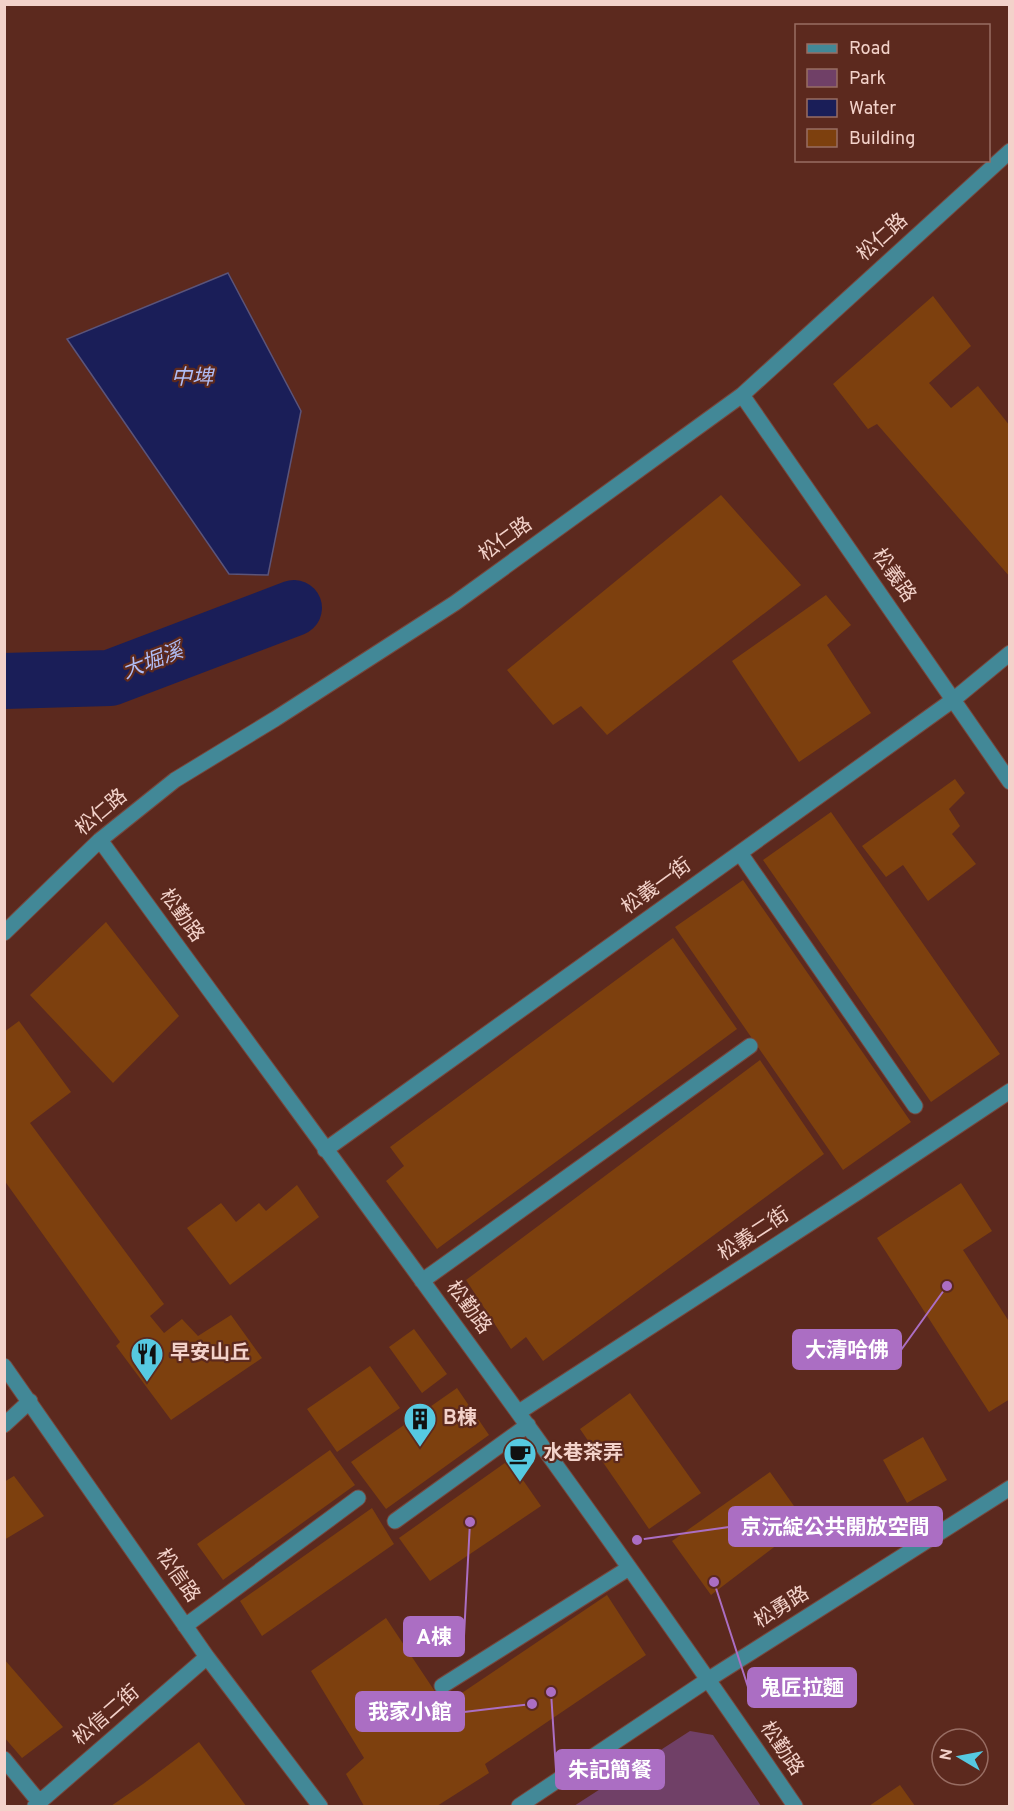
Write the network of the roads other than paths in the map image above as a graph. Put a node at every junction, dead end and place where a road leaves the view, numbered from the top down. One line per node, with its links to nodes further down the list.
1 (1010, 151): 2 (street, 松仁路)
2 (742, 394): 4 (street, 松義路); 6 (street, 松仁路)
3 (1010, 653): 4 (street, 松義一街)
4 (953, 700): 5 (street, 松義路); 7 (street, 松義一街)
5 (1010, 782)
6 (100, 840): 8 (street, 松仁路); 12 (street, 松勤路)
7 (740, 853): 11 (street); 12 (street, 松義一街)
8 (4, 933)
9 (750, 1046): 13 (street)
10 (1010, 1091): 16 (street, 松義二街)
11 (915, 1106)
12 (325, 1150): 13 (street, 松勤路)
13 (422, 1281): 16 (street, 松勤路)
14 (4, 1366): 15 (street, 松信路)
15 (30, 1401): 17 (street); 22 (street, 松信路)
16 (524, 1418): 20 (street, 松義二街); 21 (street, 松勤路)
17 (4, 1425)
18 (1009, 1490): 24 (street, 松勇路)
19 (358, 1498): 22 (street)
20 (395, 1521)
21 (629, 1568): 24 (street, 松勤路); 25 (street)
22 (185, 1626): 23 (street, 松信路)
23 (207, 1657): 27 (street, 松信二街); 28 (street, 松信路)
24 (709, 1679): 29 (street, 松勇路); 30 (street, 松勤路)
25 (442, 1686)
26 (4, 1760): 27 (street)
27 (37, 1805)
28 (320, 1806)
29 (519, 1806)
30 (795, 1806)

